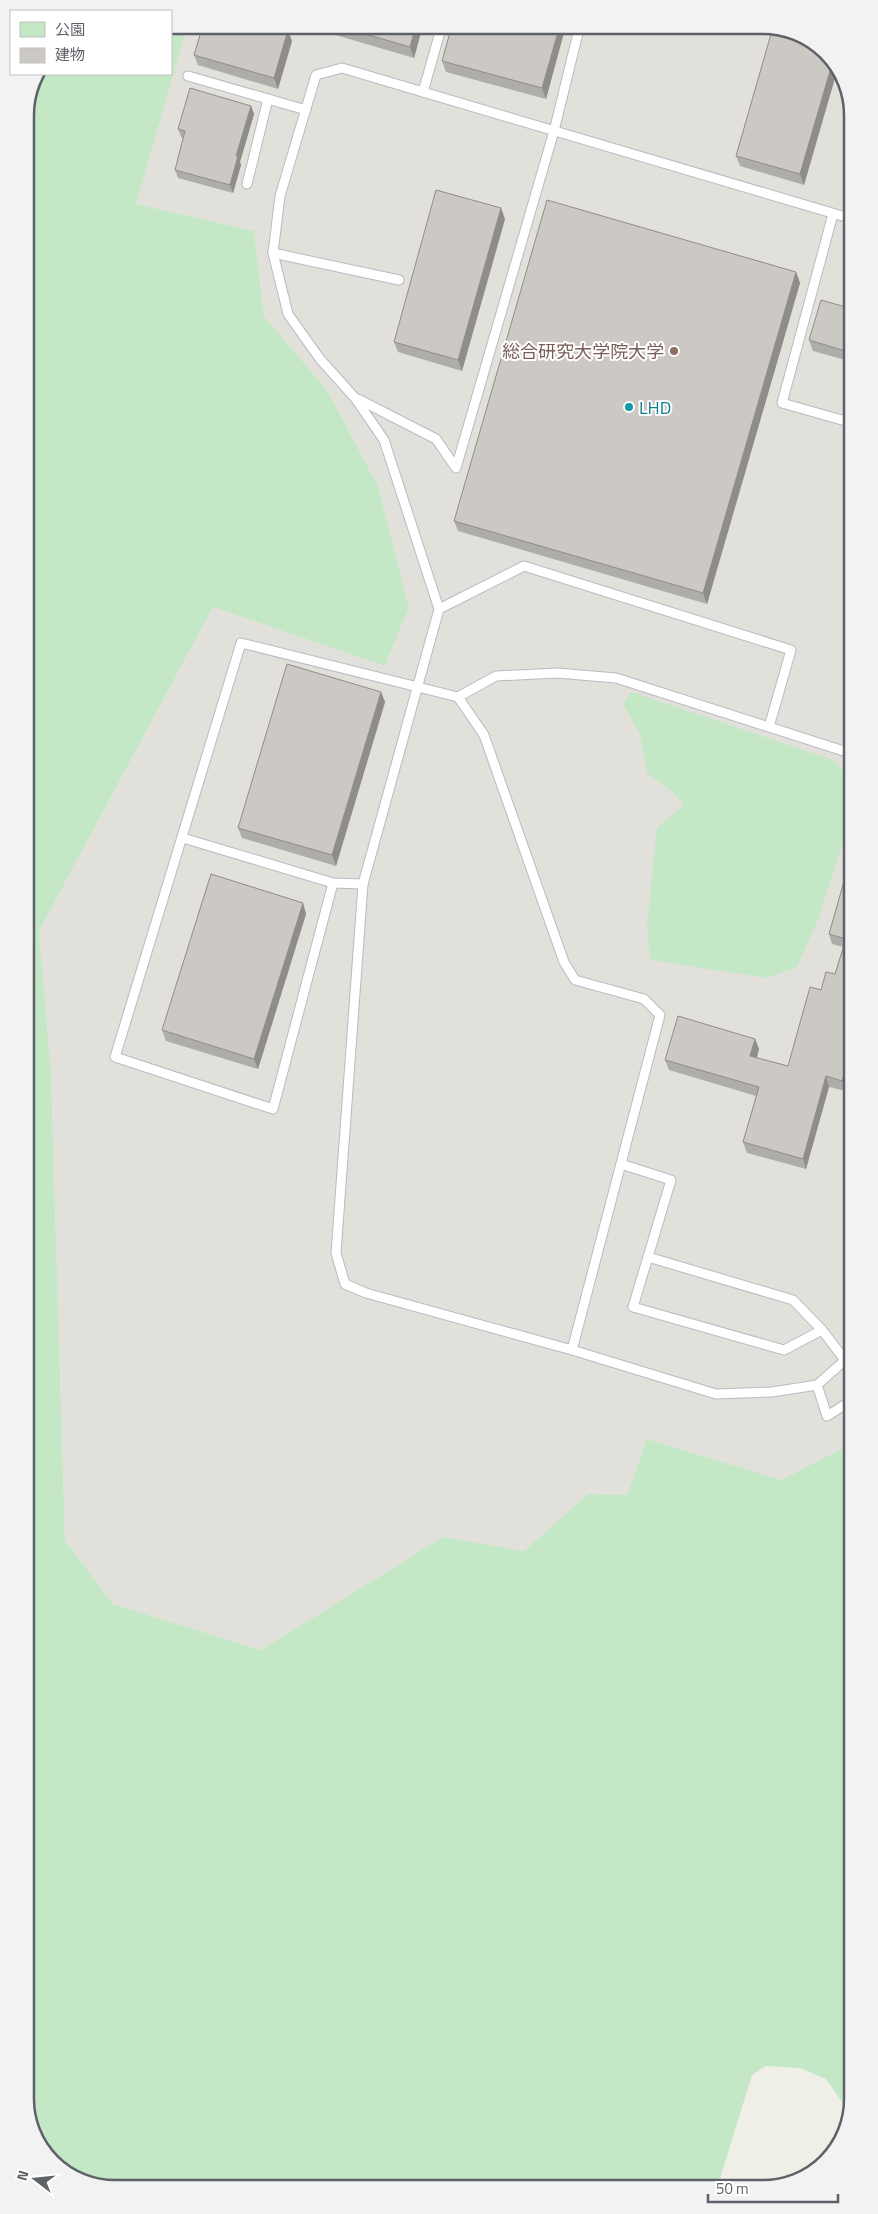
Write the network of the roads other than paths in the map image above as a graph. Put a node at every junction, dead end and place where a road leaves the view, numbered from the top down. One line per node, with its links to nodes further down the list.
1 (439, 34): 4 (lane)
2 (578, 34): 7 (lane)
3 (188, 76): 5 (lane)
4 (423, 92): 6 (lane); 7 (lane)
5 (268, 99): 6 (lane); 8 (lane)
6 (306, 110): 11 (lane)
7 (554, 131): 9 (lane); 13 (lane)
8 (247, 184)
9 (833, 214): 10 (lane); 14 (lane)
10 (844, 217)
11 (273, 253): 12 (lane); 13 (lane)
12 (399, 280)
13 (355, 398): 15 (lane)
14 (844, 421)
15 (439, 609): 16 (lane); 18 (lane)
16 (418, 687): 17 (lane); 20 (lane); 22 (lane)
17 (458, 697): 18 (lane); 23 (lane)
18 (769, 727): 19 (lane)
19 (844, 751)
20 (183, 838): 21 (lane); 21 (lane)
21 (333, 883): 22 (lane)
22 (363, 884): 26 (lane)
23 (621, 1164): 24 (lane); 26 (lane)
24 (648, 1256): 25 (lane); 25 (lane)
25 (822, 1330): 27 (lane)
26 (572, 1350): 29 (lane)
27 (844, 1354)
28 (844, 1361): 29 (lane)
29 (817, 1385): 30 (lane)
30 (844, 1406)

